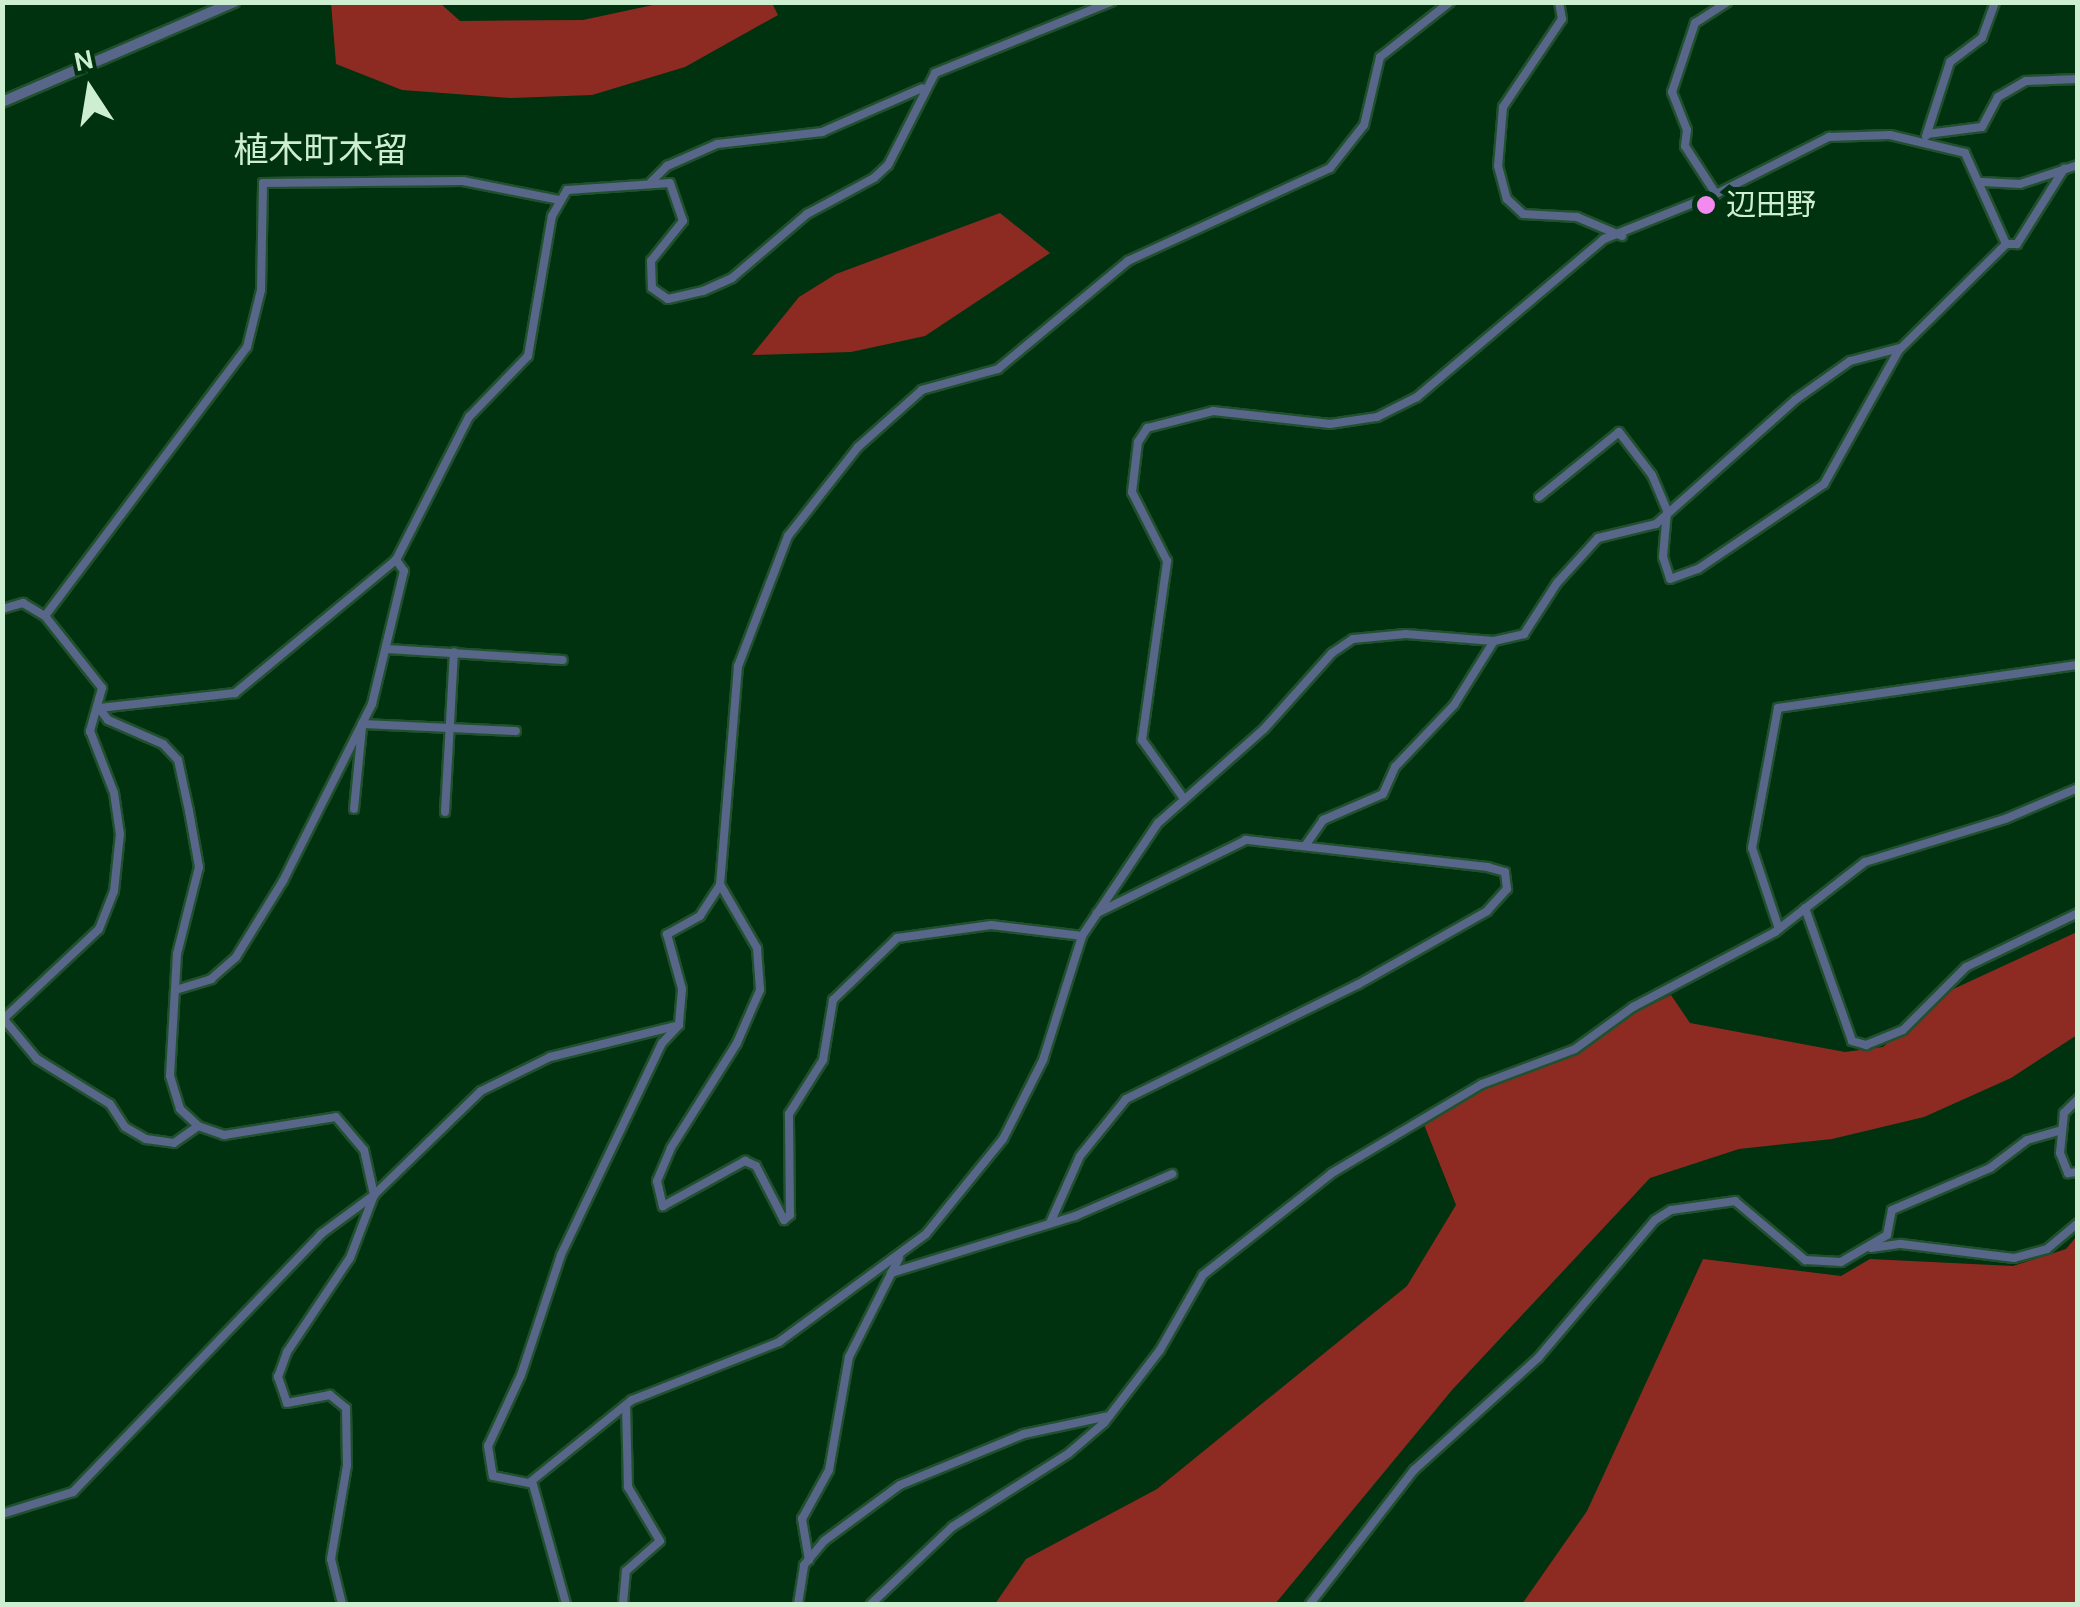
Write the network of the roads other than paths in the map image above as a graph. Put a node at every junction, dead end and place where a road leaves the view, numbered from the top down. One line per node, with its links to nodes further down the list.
1 (234, 2): 9 (street)
2 (1111, 2): 8 (street)
3 (1450, 2): 39 (street)
4 (1559, 2): 17 (street)
5 (1727, 2): 15 (street)
6 (1995, 2): 10 (street)
7 (2078, 79): 10 (street)
8 (922, 88): 13 (street); 13 (street)
9 (2, 102)
10 (1926, 138): 14 (street); 15 (street)
11 (2078, 165): 12 (street)
12 (2064, 168): 14 (street); 18 (street)
13 (650, 182): 16 (street)
14 (1982, 182): 18 (street)
15 (1716, 194): 17 (street)
16 (560, 200): 22 (street); 24 (street)
17 (1622, 236): 35 (street)
18 (2006, 244): 19 (street)
19 (1900, 348): 21 (street); 21 (street)
20 (1539, 497): 21 (street)
21 (1668, 516): 25 (street)
22 (396, 560): 26 (street); 30 (street)
23 (2, 609): 24 (street)
24 (44, 616): 30 (street)
25 (1494, 642): 35 (street); 38 (street)
26 (387, 648): 27 (street); 31 (street)
27 (454, 652): 28 (street); 32 (street)
28 (563, 660)
29 (2078, 665): 43 (street)
30 (99, 708): 45 (street); 46 (street)
31 (362, 724): 32 (street); 36 (street); 45 (street)
32 (448, 726): 33 (street); 37 (street)
33 (516, 731)
34 (2078, 788): 40 (street)
35 (1182, 796): 41 (street)
36 (354, 809)
37 (445, 812)
38 (1305, 846): 41 (street); 54 (street)
39 (720, 885): 44 (street); 47 (street)
40 (1805, 908): 42 (street); 43 (street)
41 (1097, 912): 44 (street)
42 (2078, 913)
43 (1779, 929): 60 (street)
44 (1082, 936): 57 (street)
45 (178, 989): 49 (street)
46 (3, 1019): 49 (street)
47 (680, 1025): 53 (street); 61 (street)
48 (2078, 1099): 50 (street)
49 (198, 1126): 53 (street)
50 (2061, 1130): 51 (street); 56 (street)
51 (2078, 1172)
52 (1172, 1174): 54 (street)
53 (374, 1195): 62 (street); 64 (street)
54 (1050, 1223): 58 (street)
55 (2078, 1223): 56 (street)
56 (1867, 1250): 69 (street)
57 (902, 1254): 58 (street); 59 (street)
58 (891, 1273): 63 (street)
59 (626, 1405): 61 (street); 66 (street)
60 (1109, 1416): 63 (street); 68 (street)
61 (532, 1480): 65 (street)
62 (2, 1514)
63 (809, 1560): 67 (street)
64 (342, 1604)
65 (566, 1604)
66 (623, 1604)
67 (798, 1604)
68 (871, 1604)
69 (1310, 1604)

